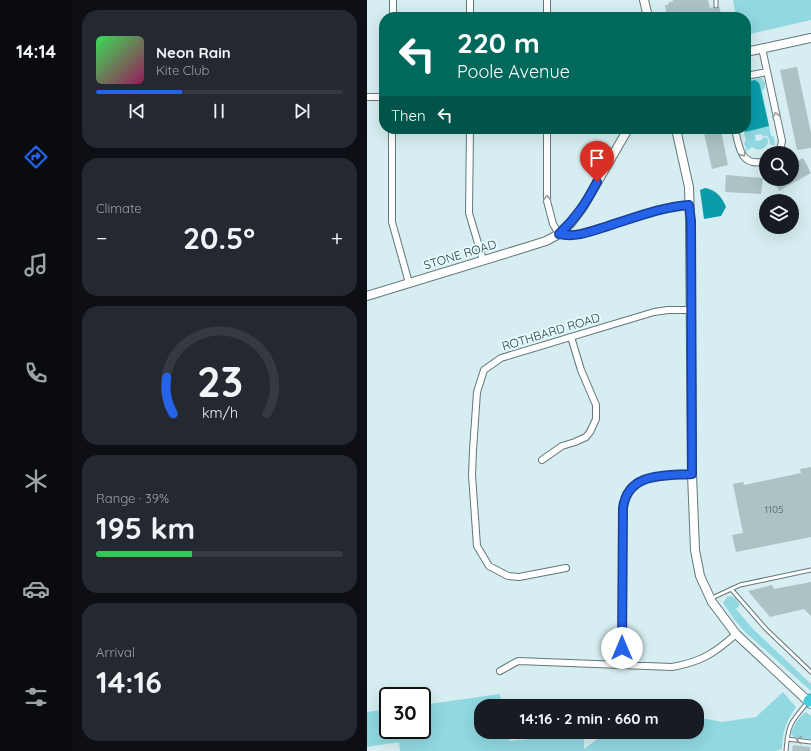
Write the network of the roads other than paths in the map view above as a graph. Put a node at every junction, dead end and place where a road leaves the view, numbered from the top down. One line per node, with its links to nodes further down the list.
1 (393, 0): 7 (street)
2 (470, 0): 8 (street)
3 (547, 0): 9 (street)
4 (643, 0): 10 (street)
5 (716, 0): 6 (lane)
6 (715, 6)
7 (393, 12)
8 (470, 12)
9 (547, 12)
10 (647, 12)
11 (811, 38): 12 (street)
12 (762, 48): 13 (street); 14 (street)
13 (751, 51)
14 (767, 72): 15 (street); 24 (street, one-way to 14)
15 (751, 75)
16 (379, 96): 17 (street)
17 (367, 97)
18 (392, 134): 29 (street)
19 (470, 134): 28 (street)
20 (547, 134): 27 (street, one-way to 20)
21 (625, 134): 27 (street, STONE ROAD)
22 (678, 134): 26 (street)
23 (736, 134): 25 (street, one-way to 25)
24 (781, 146)
25 (759, 162)
26 (689, 205): 27 (street, STONE ROAD); 31 (street)
27 (559, 234): 28 (street, STONE ROAD)
28 (483, 260): 29 (street, STONE ROAD)
29 (409, 283): 30 (street, STONE ROAD)
30 (367, 296)
31 (691, 310): 32 (street, ROTHBARD ROAD); 34 (street)
32 (571, 337): 33 (street); 35 (street, ROTHBARD ROAD)
33 (542, 460)
34 (692, 474): 38 (street); 40 (street)
35 (566, 568)
36 (811, 570): 37 (lane)
37 (731, 589): 38 (lane); 42 (lane)
38 (710, 599): 39 (street)
39 (736, 634): 40 (street); 43 (street)
40 (622, 664): 41 (street)
41 (500, 671)
42 (811, 672)
43 (810, 702): 44 (lane)
44 (787, 739): 45 (lane, one-way to 44); 46 (lane)
45 (811, 742)
46 (786, 751)

